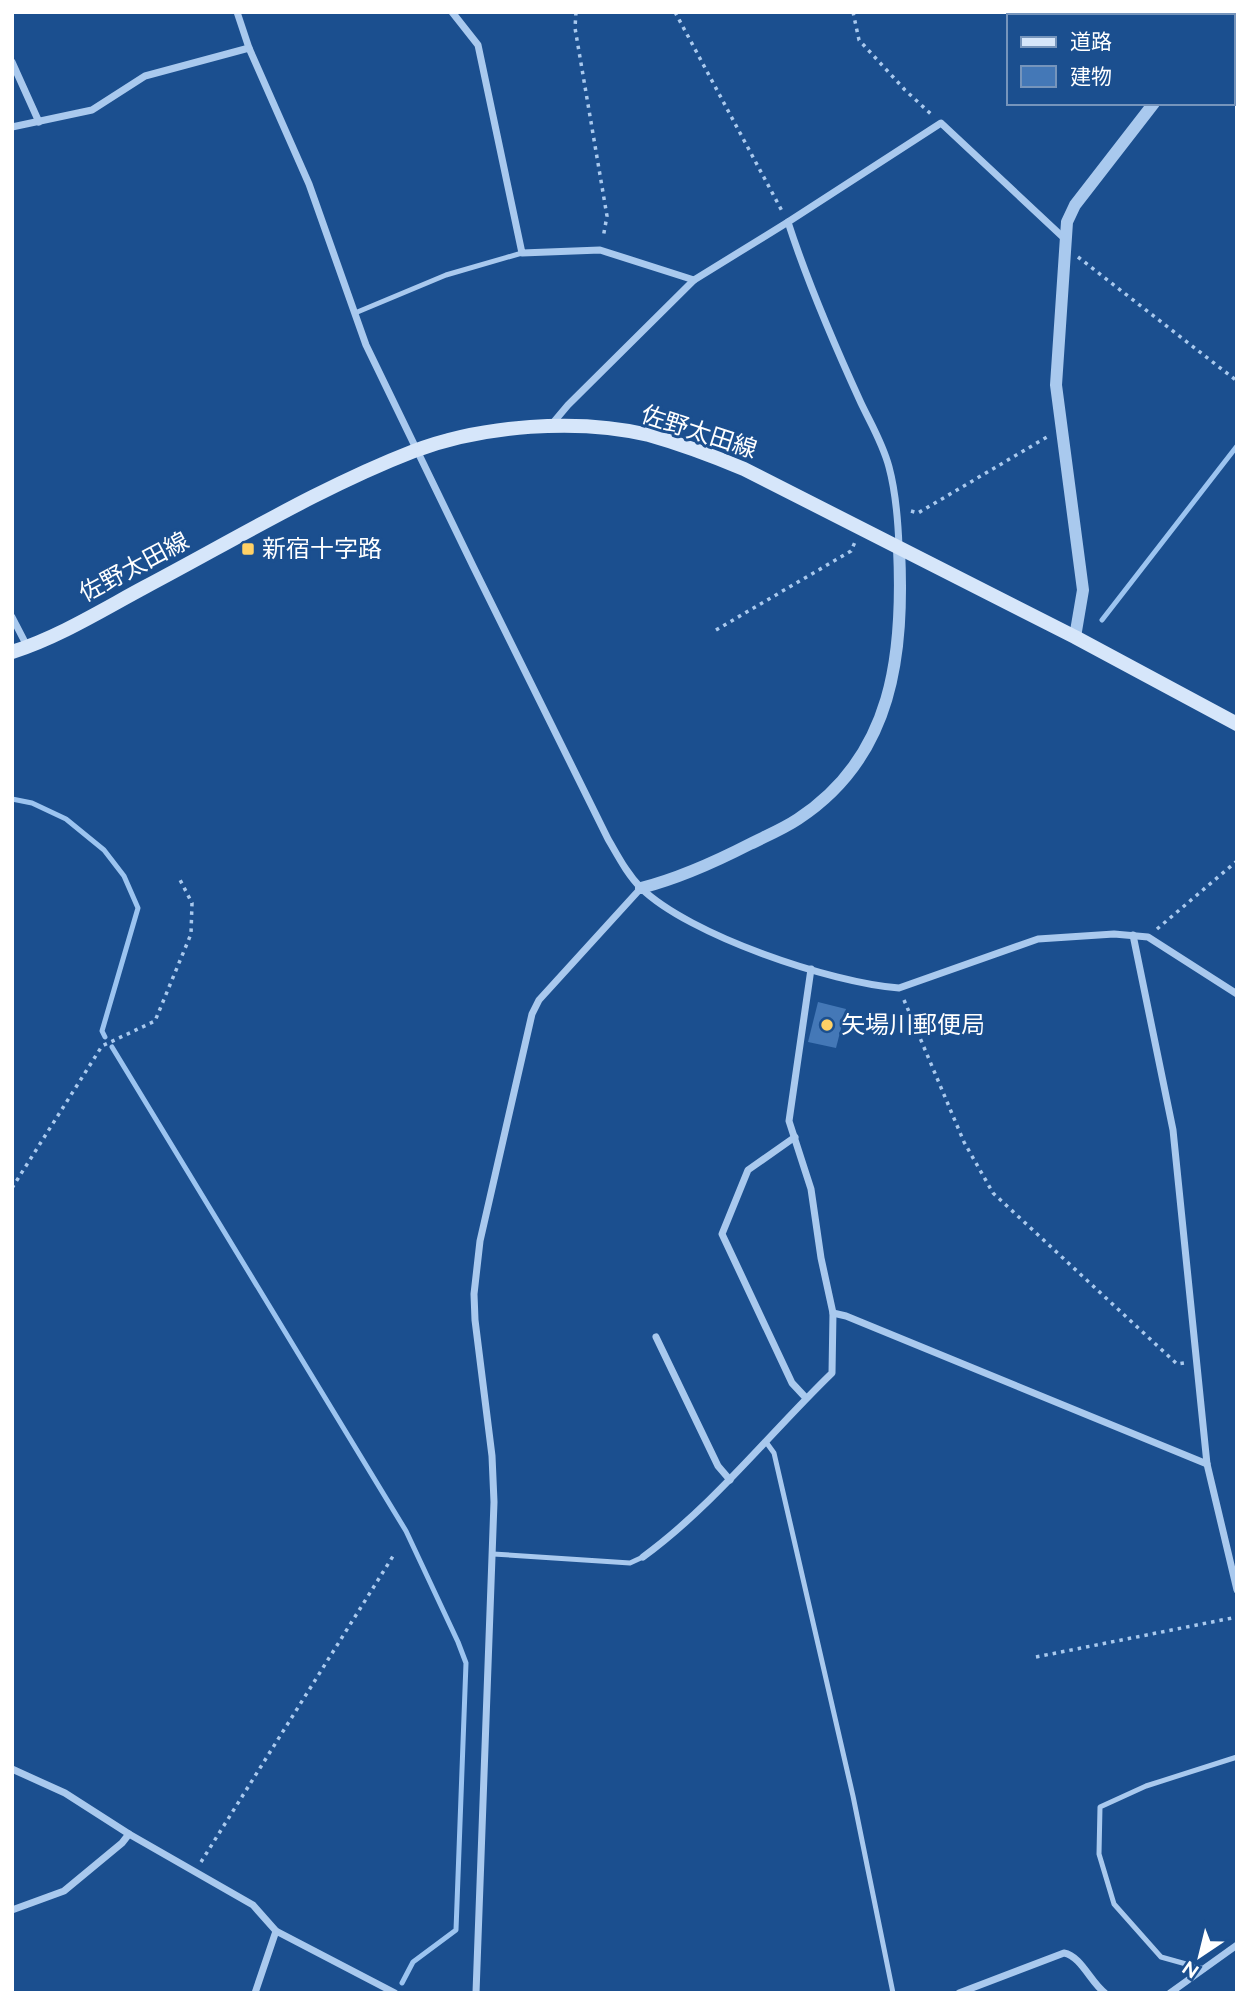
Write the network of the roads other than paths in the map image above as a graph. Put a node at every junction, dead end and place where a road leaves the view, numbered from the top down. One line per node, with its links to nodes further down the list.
1 (237, 12): 3 (street)
2 (452, 12): 10 (street)
3 (249, 48): 6 (street); 12 (street)
4 (12, 62): 6 (street)
5 (1152, 105): 9 (street)
6 (39, 122): 7 (street)
7 (12, 127)
8 (788, 222): 9 (street); 11 (street); 15 (street)
9 (1066, 244): 17 (street)
10 (522, 253): 11 (street); 12 (lane)
11 (694, 281): 13 (street)
12 (355, 313): 14 (street)
13 (551, 425): 14 (main road, 佐野太田線); 15 (main road, 佐野太田線)
14 (416, 450): 18 (main road, 佐野太田線); 21 (street)
15 (899, 548): 17 (main road, 佐野太田線); 21 (street)
16 (12, 617): 18 (street)
17 (1075, 637): 20 (main road, 佐野太田線)
18 (27, 647): 19 (main road, 佐野太田線)
19 (12, 652)
20 (1237, 724)
21 (641, 888): 23 (street); 32 (street)
22 (1133, 935): 23 (street); 24 (street); 30 (street)
23 (811, 969): 25 (street)
24 (1237, 994)
25 (796, 1137): 26 (street); 28 (street)
26 (832, 1313): 28 (street); 30 (street)
27 (656, 1337): 31 (street)
28 (806, 1398): 29 (street)
29 (766, 1442): 31 (street); 45 (lane)
30 (1208, 1464): 34 (street)
31 (730, 1480): 33 (street)
32 (493, 1554): 33 (lane); 44 (street)
33 (643, 1557)
34 (1237, 1590)
35 (1237, 1757): 41 (lane)
36 (12, 1769): 37 (street)
37 (129, 1834): 38 (street); 39 (street)
38 (12, 1910)
39 (276, 1931): 42 (street); 43 (street)
40 (1237, 1945): 41 (street)
41 (1205, 1969): 48 (street)
42 (255, 1993)
43 (395, 1993)
44 (476, 1993)
45 (893, 1993)
46 (959, 1993): 47 (street)
47 (1105, 1993)
48 (1170, 1993)

